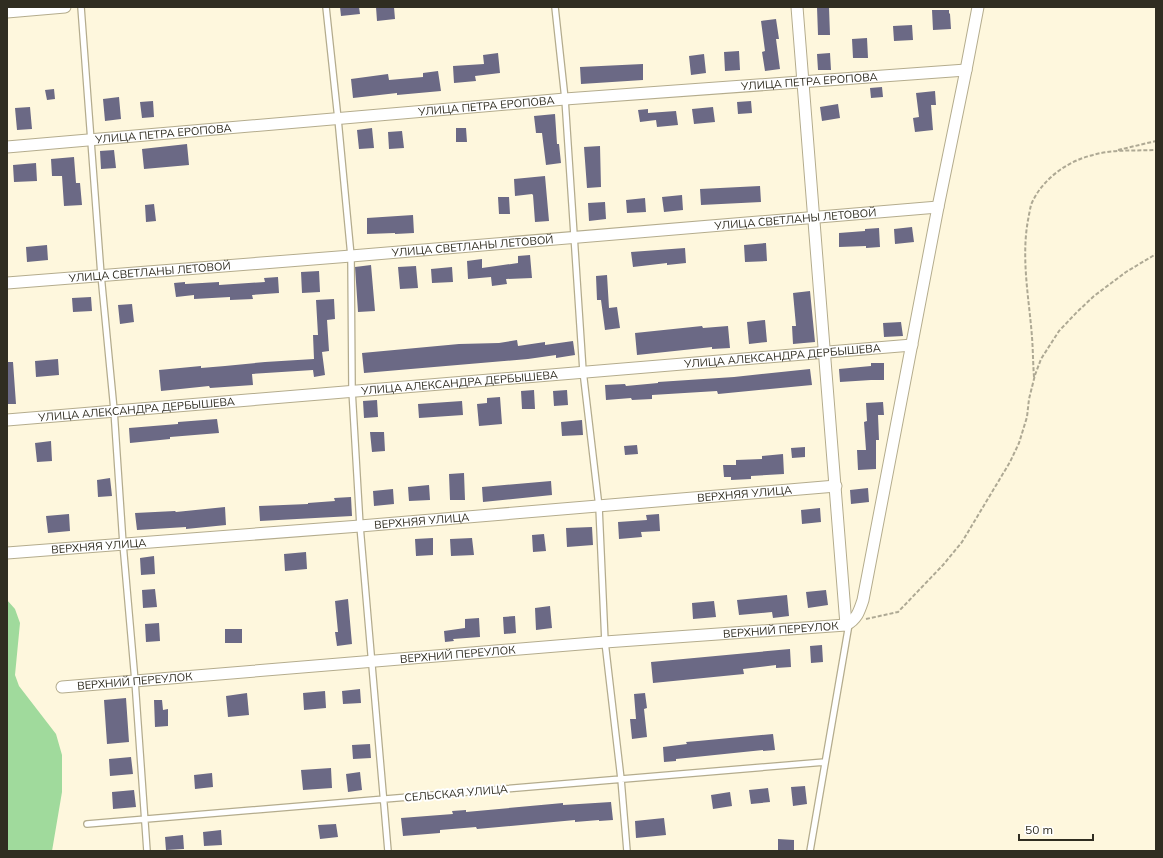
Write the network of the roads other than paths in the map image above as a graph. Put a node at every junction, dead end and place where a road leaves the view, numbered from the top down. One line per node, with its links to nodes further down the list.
1 (65, 7): 7 (street)
2 (81, 7): 12 (lane)
3 (326, 7): 11 (lane)
4 (555, 7): 10 (lane)
5 (797, 7): 9 (street)
6 (978, 7): 8 (street)
7 (7, 12)
8 (966, 70): 9 (street, УЛИЦА ПЕТРА ЕРОПОВА); 14 (street)
9 (803, 82): 10 (street, УЛИЦА ПЕТРА ЕРОПОВА); 15 (street)
10 (565, 99): 11 (street, УЛИЦА ПЕТРА ЕРОПОВА); 16 (lane)
11 (338, 119): 12 (street, УЛИЦА ПЕТРА ЕРОПОВА); 17 (lane)
12 (91, 140): 13 (street, УЛИЦА ПЕТРА ЕРОПОВА); 18 (lane)
13 (7, 147)
14 (938, 207): 15 (street, УЛИЦА СВЕТЛАНЫ ЛЕТОВОЙ); 20 (street)
15 (814, 218): 16 (street, УЛИЦА СВЕТЛАНЫ ЛЕТОВОЙ); 21 (street)
16 (575, 236): 17 (street, УЛИЦА СВЕТЛАНЫ ЛЕТОВОЙ); 22 (lane)
17 (351, 256): 18 (street, УЛИЦА СВЕТЛАНЫ ЛЕТОВОЙ); 23 (lane)
18 (101, 275): 19 (street, УЛИЦА СВЕТЛАНЫ ЛЕТОВОЙ); 24 (lane)
19 (7, 283)
20 (912, 345): 21 (street, УЛИЦА АЛЕКСАНДРА ДЕРБЫШЕВА); 31 (street)
21 (824, 352): 22 (street, УЛИЦА АЛЕКСАНДРА ДЕРБЫШЕВА); 26 (street)
22 (583, 371): 23 (street, УЛИЦА АЛЕКСАНДРА ДЕРБЫШЕВА); 27 (lane)
23 (352, 390): 24 (street, УЛИЦА АЛЕКСАНДРА ДЕРБЫШЕВА); 28 (lane)
24 (114, 410): 25 (street, УЛИЦА АЛЕКСАНДРА ДЕРБЫШЕВА); 29 (lane)
25 (7, 420)
26 (836, 486): 27 (street, ВЕРХНЯЯ УЛИЦА); 31 (street)
27 (599, 507): 28 (street, ВЕРХНЯЯ УЛИЦА); 32 (lane)
28 (360, 526): 29 (street, ВЕРХНЯЯ УЛИЦА); 33 (lane)
29 (123, 544): 30 (street, ВЕРХНЯЯ УЛИЦА); 34 (lane)
30 (7, 553)
31 (849, 624): 32 (street, ВЕРХНИЙ ПЕРЕУЛОК); 36 (lane)
32 (605, 642): 33 (street, ВЕРХНИЙ ПЕРЕУЛОК); 37 (lane)
33 (371, 661): 34 (street, ВЕРХНИЙ ПЕРЕУЛОК); 38 (lane)
34 (135, 681): 35 (street, ВЕРХНИЙ ПЕРЕУЛОК); 39 (lane)
35 (62, 687)
36 (825, 762): 37 (lane, СЕЛЬСКАЯ УЛИЦА); 44 (lane)
37 (621, 779): 38 (lane, СЕЛЬСКАЯ УЛИЦА); 43 (lane)
38 (384, 799): 39 (lane, СЕЛЬСКАЯ УЛИЦА); 42 (lane)
39 (145, 819): 40 (lane, СЕЛЬСКАЯ УЛИЦА); 41 (lane)
40 (87, 824)
41 (147, 851)
42 (388, 851)
43 (626, 851)
44 (810, 851)

